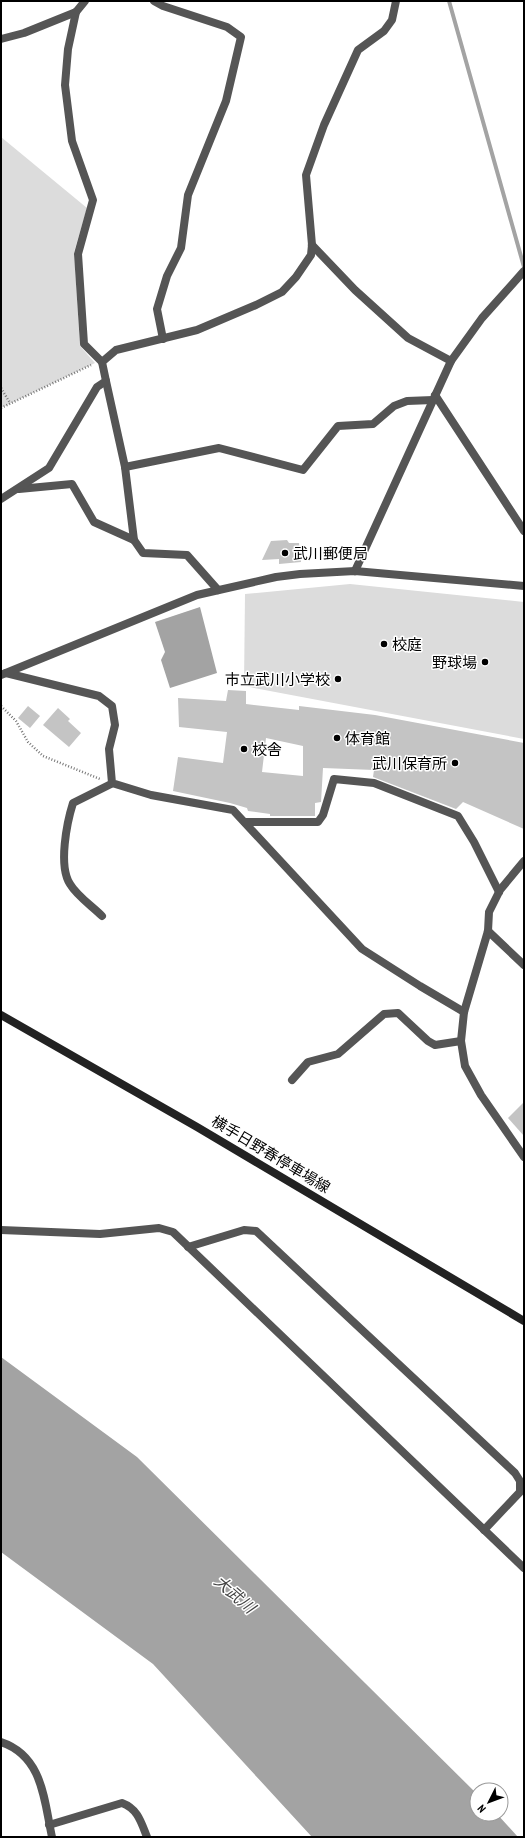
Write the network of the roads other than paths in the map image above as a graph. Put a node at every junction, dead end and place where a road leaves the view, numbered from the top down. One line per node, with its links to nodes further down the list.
1 (85, 1): 4 (street)
2 (154, 1): 8 (street)
3 (396, 1): 6 (street)
4 (76, 12): 5 (street); 10 (street)
5 (1, 39)
6 (312, 245): 8 (street); 9 (street)
7 (521, 274): 9 (street)
8 (163, 339): 10 (street)
9 (451, 361): 12 (street)
10 (102, 362): 11 (street)
11 (106, 381): 13 (street); 14 (street)
12 (434, 398): 13 (street); 16 (street); 18 (street)
13 (125, 467): 17 (street)
14 (18, 490): 15 (street); 17 (street)
15 (1, 499)
16 (524, 531)
17 (134, 540): 20 (street)
18 (355, 571): 19 (street); 20 (street)
19 (524, 586)
20 (218, 590): 21 (street)
21 (3, 674): 23 (street)
22 (111, 784): 26 (street)
23 (245, 822): 25 (street); 29 (street)
24 (524, 861): 25 (street)
25 (499, 892): 27 (street)
26 (102, 916)
27 (488, 931): 28 (street); 29 (street)
28 (524, 965)
29 (464, 1012): 31 (street)
30 (1, 1015): 36 (main road, 横手日野春停車場線)
31 (461, 1041): 32 (street); 33 (street)
32 (292, 1080)
33 (524, 1158)
34 (1, 1230): 35 (street)
35 (188, 1247): 37 (street); 37 (street)
36 (524, 1320)
37 (484, 1530): 38 (street)
38 (524, 1568)
39 (1, 1742): 40 (street)
40 (49, 1824): 41 (street); 42 (street)
41 (52, 1837)
42 (147, 1837)

